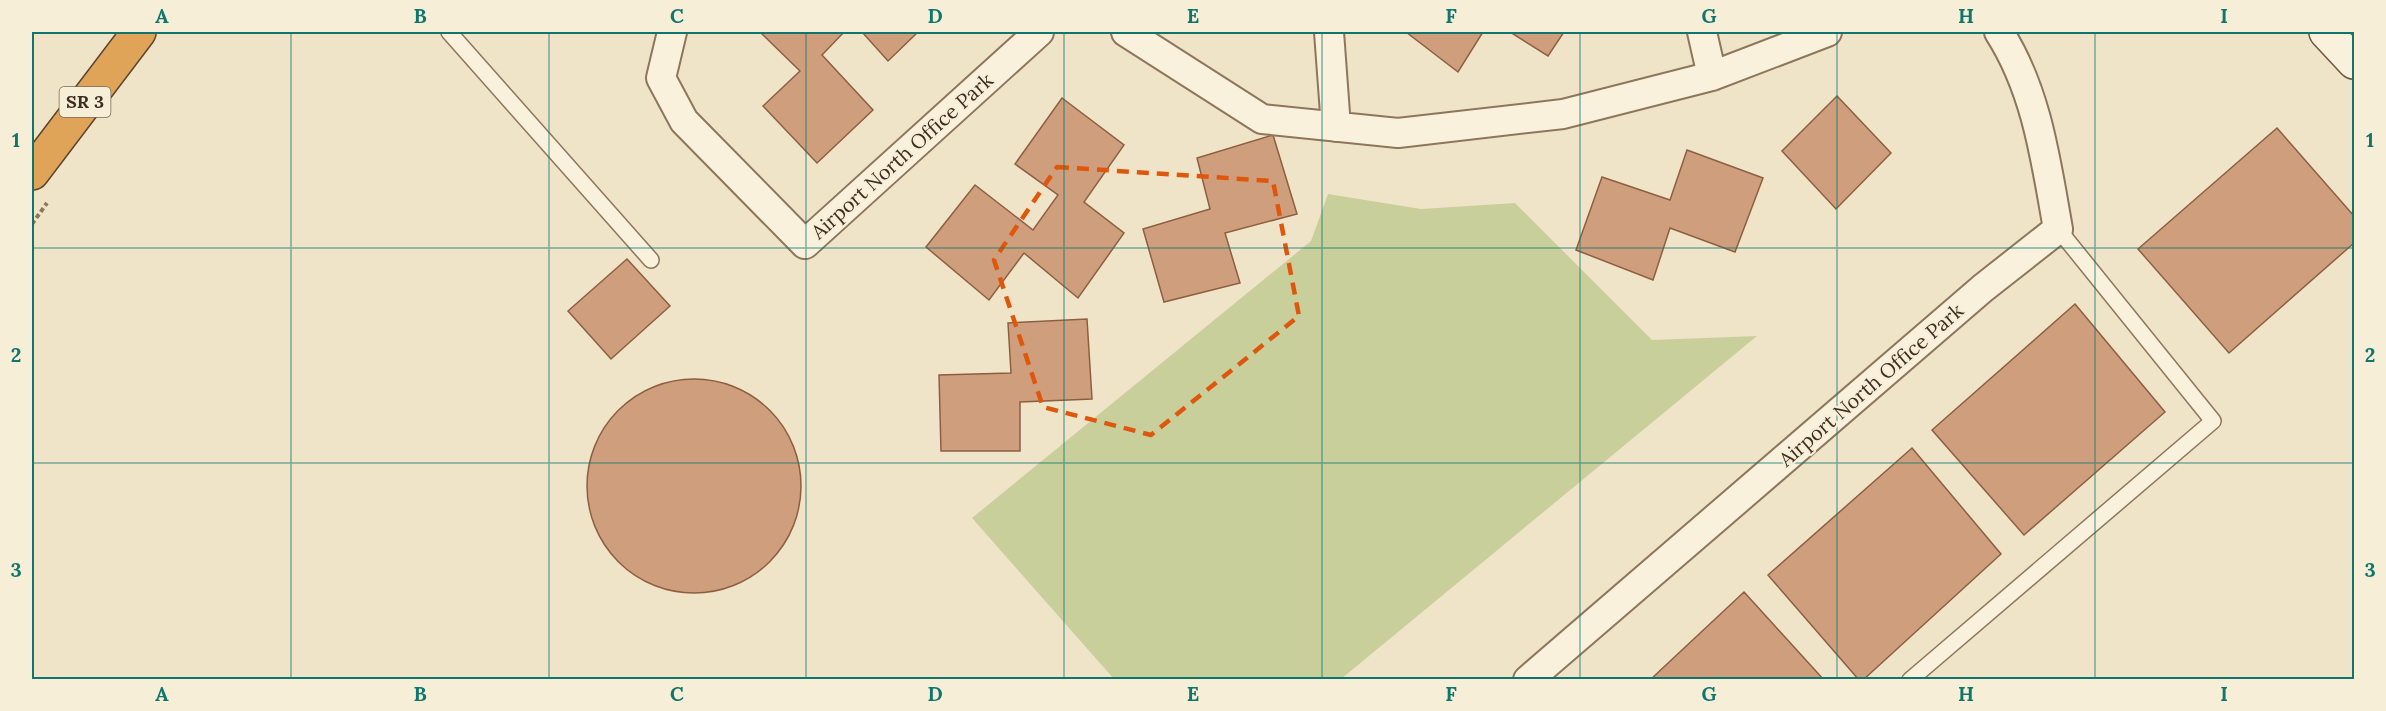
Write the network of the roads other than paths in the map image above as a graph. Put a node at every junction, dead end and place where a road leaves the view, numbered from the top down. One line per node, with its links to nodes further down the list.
1 (139, 32): 14 (highway, SR 3)
2 (449, 32): 16 (lane)
3 (672, 32): 4 (street, Airport North Office Park)
4 (1039, 32)
5 (1126, 32): 13 (street)
6 (1329, 32): 13 (street)
7 (1702, 32): 12 (street)
8 (1827, 32): 12 (street)
9 (1999, 32): 15 (street)
10 (2326, 32): 11 (main road)
11 (2355, 62)
12 (1712, 76): 13 (street)
13 (1336, 127)
14 (32, 172)
15 (2058, 229): 17 (street, Airport North Office Park); 19 (lane)
16 (651, 260)
17 (1554, 670): 18 (street, Airport North Office Park)
18 (1528, 680)
19 (1910, 680)

